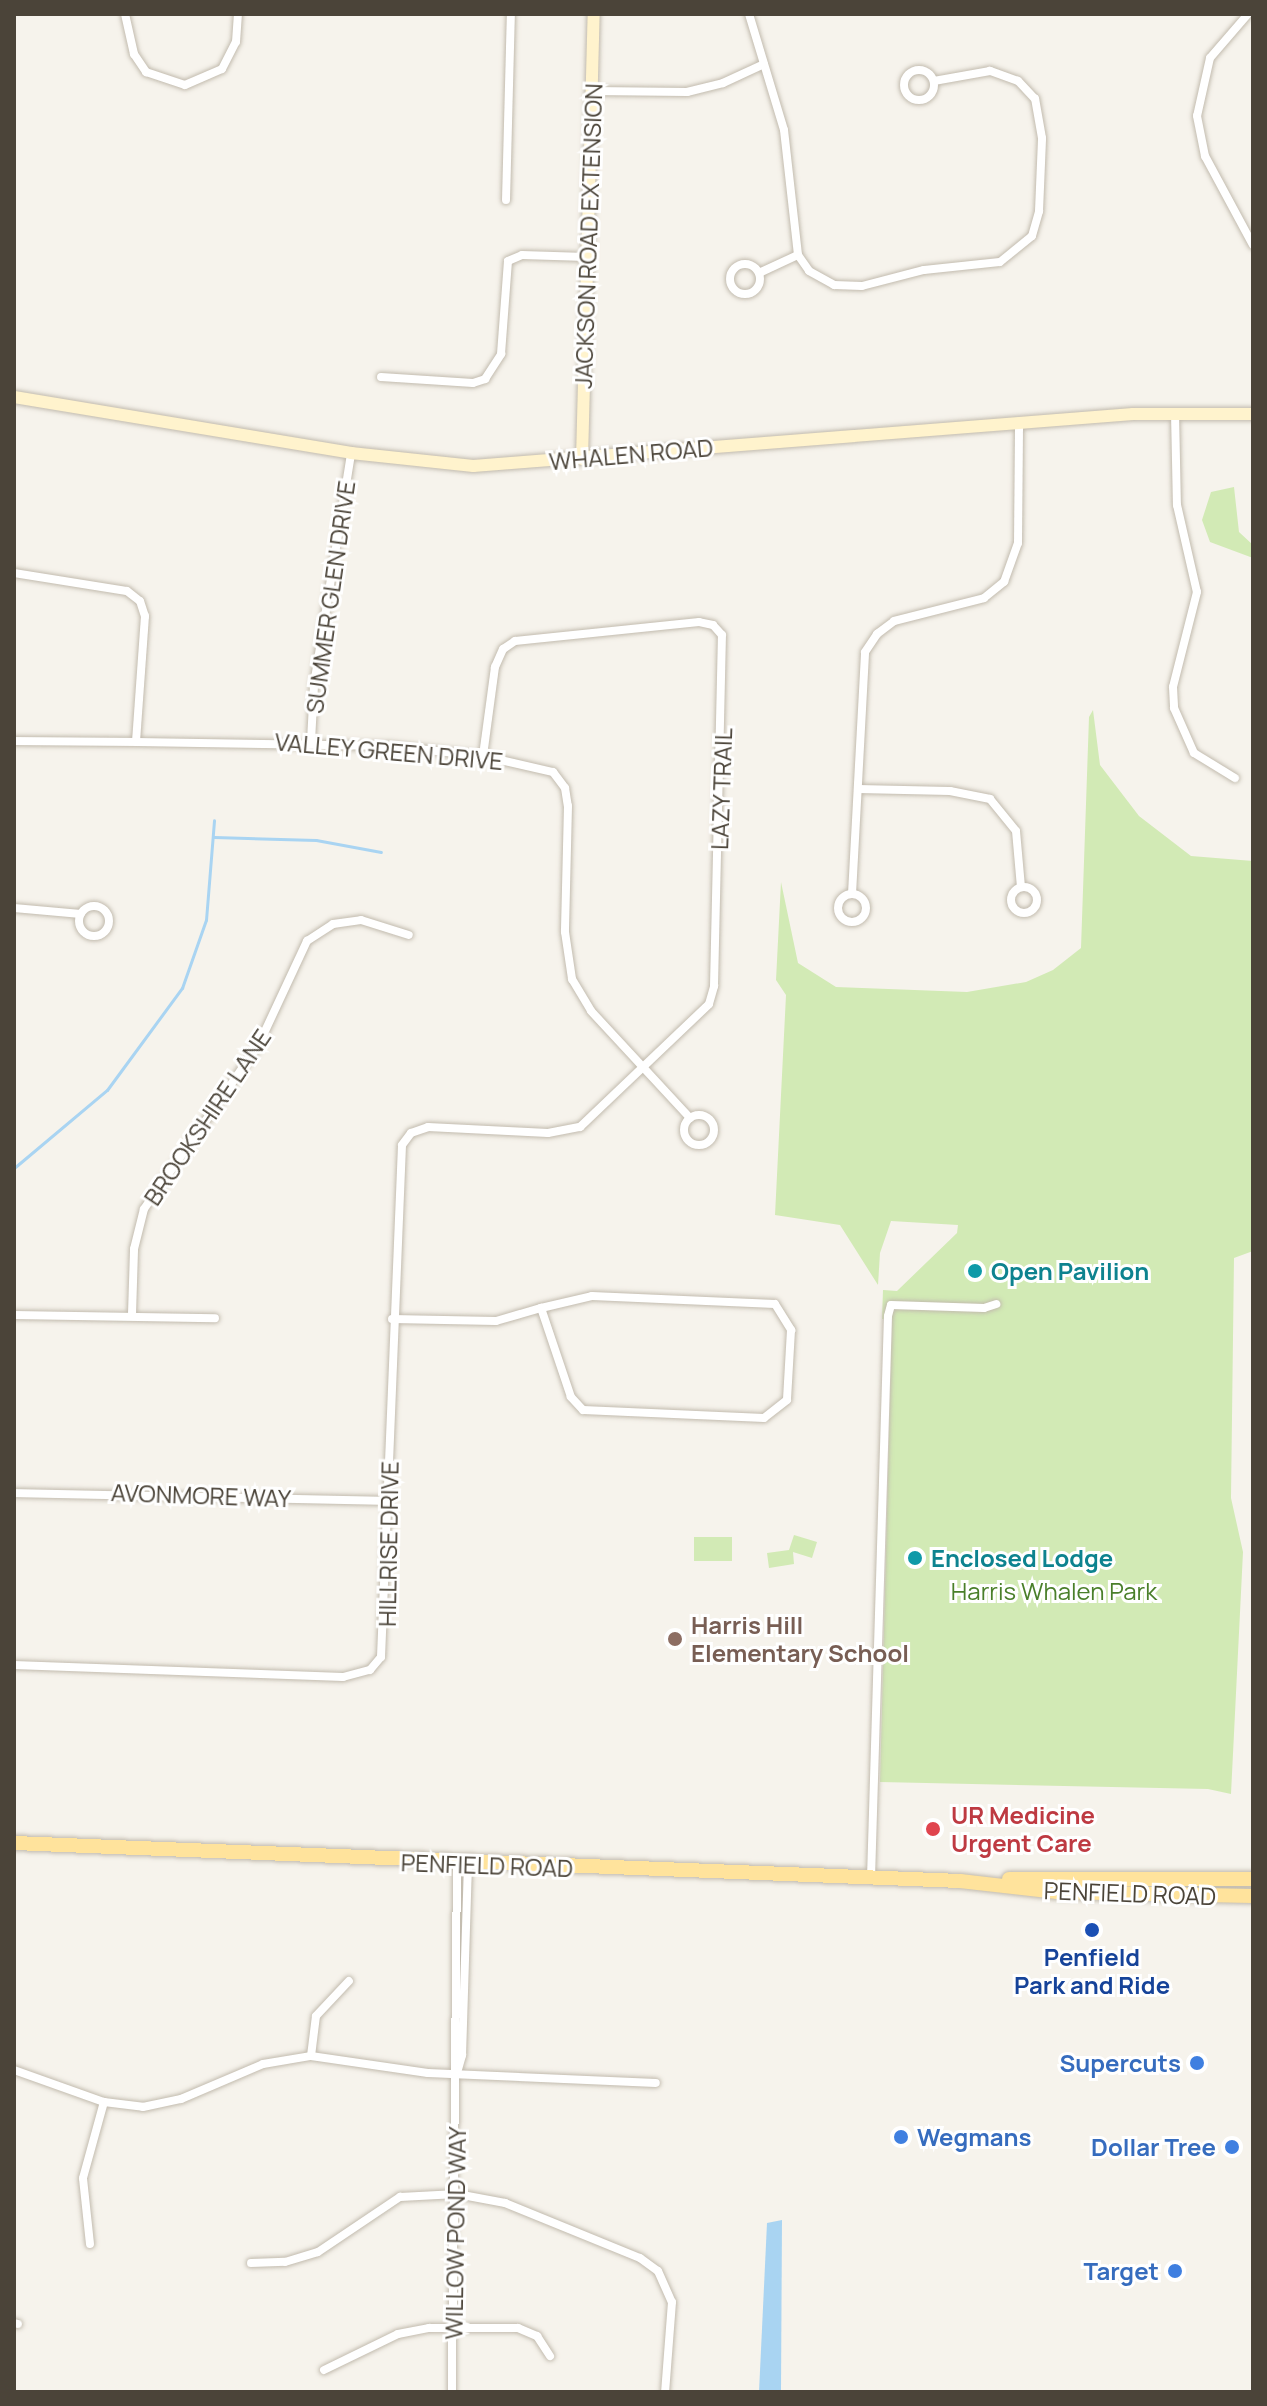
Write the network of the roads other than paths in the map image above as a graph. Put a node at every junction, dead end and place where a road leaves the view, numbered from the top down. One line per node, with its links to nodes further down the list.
1 (125, 14): 2 (street)
2 (238, 14)
3 (511, 14): 10 (street)
4 (594, 14): 9 (street, JACKSON ROAD EXTENSION)
5 (749, 14): 7 (street)
6 (1248, 14): 11 (street)
7 (764, 64): 9 (street); 12 (street)
8 (934, 81): 12 (street)
9 (592, 91): 13 (street, JACKSON ROAD EXTENSION)
10 (506, 200)
11 (1253, 245)
12 (798, 255): 14 (street)
13 (586, 257): 15 (street); 21 (street, JACKSON ROAD EXTENSION)
14 (759, 273)
15 (381, 377)
16 (14, 397): 20 (street, WHALEN ROAD)
17 (1175, 413): 18 (street, WHALEN ROAD); 19 (street, WHALEN ROAD); 27 (street)
18 (1253, 414)
19 (1019, 422): 21 (street, WHALEN ROAD); 28 (street)
20 (351, 453): 21 (street, WHALEN ROAD); 24 (street, SUMMER GLEN DRIVE)
21 (582, 459)
22 (14, 573): 25 (street)
23 (14, 741): 25 (street, VALLEY GREEN DRIVE)
24 (311, 741): 25 (street, VALLEY GREEN DRIVE); 26 (street, VALLEY GREEN DRIVE)
25 (136, 742)
26 (483, 756): 34 (street, VALLEY GREEN DRIVE); 34 (street, LAZY TRAIL)
27 (1235, 778)
28 (858, 789): 29 (street); 30 (street)
29 (1021, 887)
30 (852, 894)
31 (14, 908): 32 (street)
32 (81, 914)
33 (409, 935): 39 (street, BROOKSHIRE LANE)
34 (644, 1068): 35 (street, VALLEY GREEN DRIVE); 36 (street, LAZY TRAIL)
35 (690, 1118)
36 (483, 1129): 42 (street, HILLRISE DRIVE)
37 (996, 1304): 48 (street)
38 (541, 1308): 38 (street); 42 (street)
39 (132, 1314): 40 (street); 41 (street)
40 (14, 1315)
41 (215, 1318)
42 (392, 1319): 44 (street, HILLRISE DRIVE)
43 (14, 1493): 44 (street, AVONMORE WAY)
44 (388, 1501): 45 (street, HILLRISE DRIVE)
45 (14, 1665)
46 (14, 1843): 47 (main road, PENFIELD ROAD)
47 (463, 1864): 48 (main road, PENFIELD ROAD); 55 (street, WILLOW POND WAY)
48 (871, 1878): 50 (main road, PENFIELD ROAD)
49 (1253, 1879): 50 (main road, PENFIELD ROAD)
50 (960, 1881): 51 (main road, PENFIELD ROAD)
51 (1253, 1896)
52 (349, 1981): 53 (street)
53 (311, 2056): 55 (street); 57 (street)
54 (14, 2070): 57 (street)
55 (457, 2073): 56 (street); 58 (street, WILLOW POND WAY)
56 (656, 2083)
57 (104, 2102): 59 (street)
58 (457, 2194): 60 (street); 61 (street, WILLOW POND WAY); 65 (street)
59 (90, 2244)
60 (251, 2263)
61 (453, 2327): 62 (street); 63 (street); 64 (street, WILLOW POND WAY)
62 (550, 2356)
63 (324, 2370)
64 (452, 2392)
65 (665, 2392)

